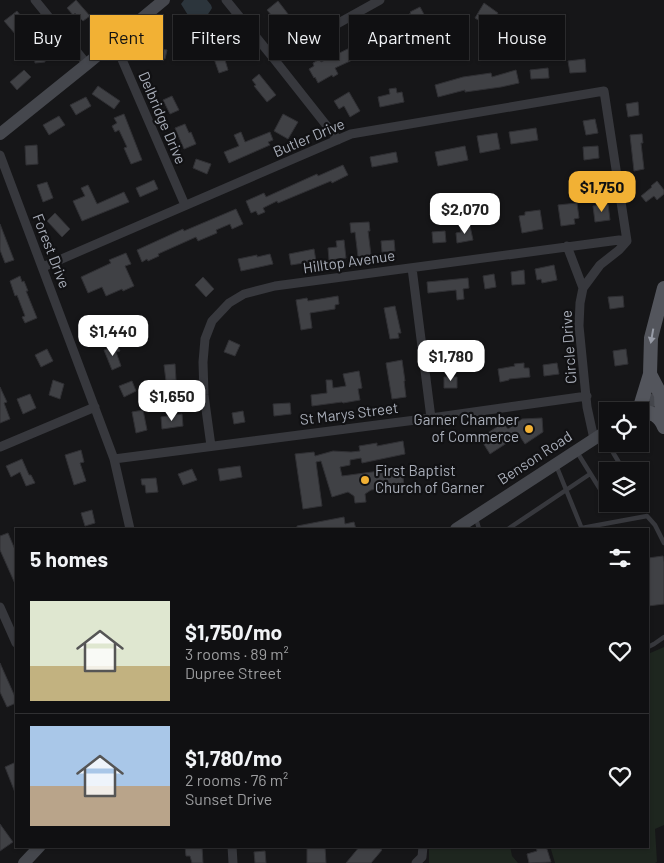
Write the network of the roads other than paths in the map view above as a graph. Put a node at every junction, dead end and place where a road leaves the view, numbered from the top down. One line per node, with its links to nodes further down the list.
1 (35, 0): 11 (street)
2 (164, 0): 5 (main road)
3 (226, 0): 7 (street)
4 (380, 0): 6 (street)
5 (146, 15)
6 (339, 23)
7 (269, 53)
8 (92, 60): 11 (main road)
9 (122, 60): 15 (street, Delbridge Drive)
10 (275, 60): 13 (street)
11 (87, 64): 12 (main road)
12 (0, 134)
13 (338, 140): 15 (street, Butler Drive); 16 (street, Butler Drive)
14 (0, 155): 18 (street, Forest Drive)
15 (185, 205): 18 (street, Butler Drive)
16 (627, 241): 17 (street, Hilltop Avenue); 20 (street, Circle Drive)
17 (567, 246): 19 (street, Hilltop Avenue); 20 (street)
18 (43, 268): 27 (street, Forest Drive)
19 (412, 268): 29 (street); 33 (street, Hilltop Avenue)
20 (583, 288): 24 (street, Circle Drive)
21 (664, 288): 22 (main road, one-way to 22)
22 (650, 374): 23 (main road); 25 (main road)
23 (662, 394): 26 (main road); 30 (main road)
24 (587, 396): 29 (street, St Marys Street); 31 (street, Circle Drive)
25 (641, 402)
26 (649, 403)
27 (94, 407): 34 (street); 36 (street, Forest Drive)
28 (649, 412): 30 (main road)
29 (431, 418): 33 (street, St Marys Street)
30 (663, 424)
31 (599, 429)
32 (599, 440): 35 (main road, Benson Road)
33 (211, 446): 36 (street, St Marys Street)
34 (0, 447)
35 (576, 450): 37 (main road, Benson Road); 38 (lane)
36 (114, 459): 42 (street, Forest Drive)
37 (555, 464): 40 (lane); 41 (main road, Benson Road)
38 (590, 474): 39 (lane); 40 (lane)
39 (599, 488)
40 (566, 489): 44 (lane); 45 (lane)
41 (477, 523): 43 (main road, Benson Road)
42 (130, 528)
43 (460, 528)
44 (509, 528)
45 (582, 528): 46 (lane)
46 (664, 543)
47 (0, 607): 49 (street)
48 (664, 637): 50 (lane)
49 (15, 638)
50 (649, 646)
51 (38, 848): 54 (main road)
52 (232, 848): 55 (street)
53 (423, 848): 56 (street)
54 (24, 863)
55 (234, 863)
56 (416, 863)

